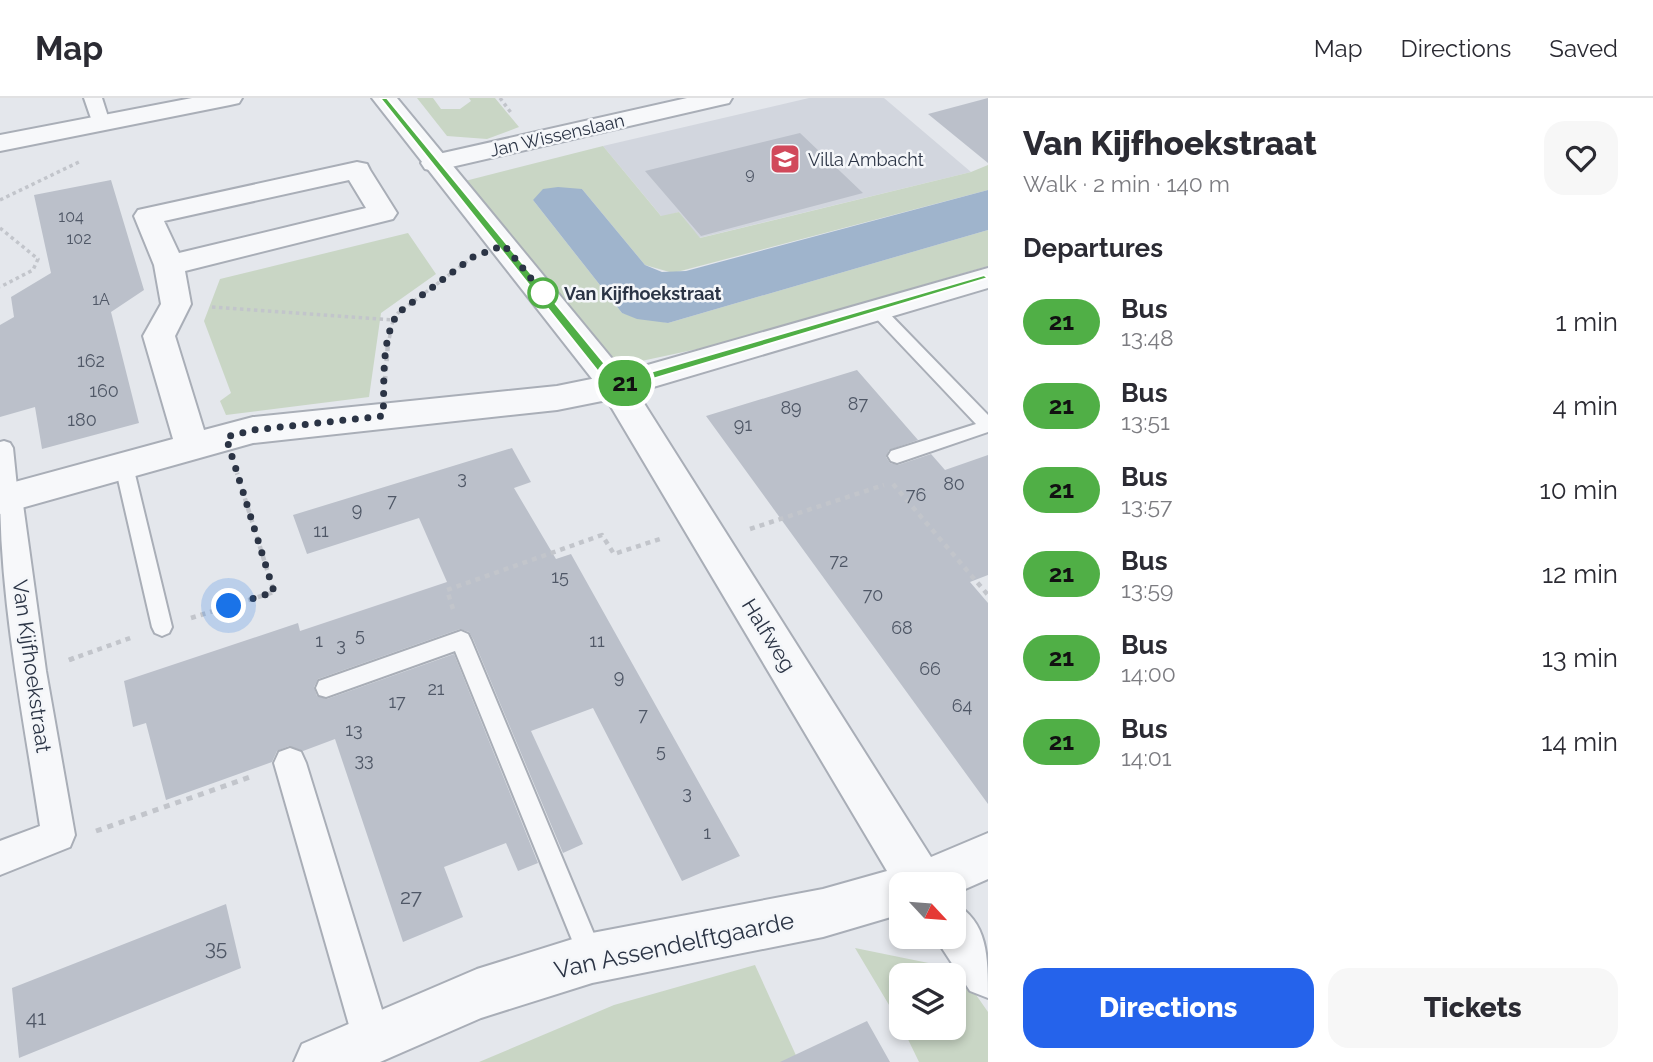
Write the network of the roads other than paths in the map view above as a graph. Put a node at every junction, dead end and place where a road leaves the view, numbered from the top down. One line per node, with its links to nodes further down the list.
1 (93, 98): 5 (street)
2 (225, 98): 5 (street)
3 (384, 98): 7 (street, Halfweg)
4 (720, 98): 7 (street, Jan Wissenslaan)
5 (101, 123): 6 (street)
6 (0, 143)
7 (434, 163): 11 (street, Halfweg)
8 (169, 265): 8 (street); 12 (street)
9 (988, 278): 10 (street)
10 (877, 310): 11 (street); 14 (lane)
11 (616, 386): 12 (street); 22 (street, Halfweg)
12 (192, 446): 15 (street)
13 (0, 449): 16 (lane)
14 (897, 456)
15 (124, 466): 16 (street); 17 (lane)
16 (4, 499): 21 (street, Van Kijfhoekstraat)
17 (162, 628)
18 (326, 688): 26 (lane)
19 (290, 763): 28 (street)
20 (988, 856): 23 (street)
21 (0, 858)
22 (915, 872)
23 (950, 872)
24 (889, 894): 26 (street, Van Assendelftgaarde)
25 (966, 943): 27 (street)
26 (592, 958): 28 (street, Van Assendelftgaarde)
27 (988, 973)
28 (372, 1040): 29 (street, Van Assendelftgaarde)
29 (320, 1062)

